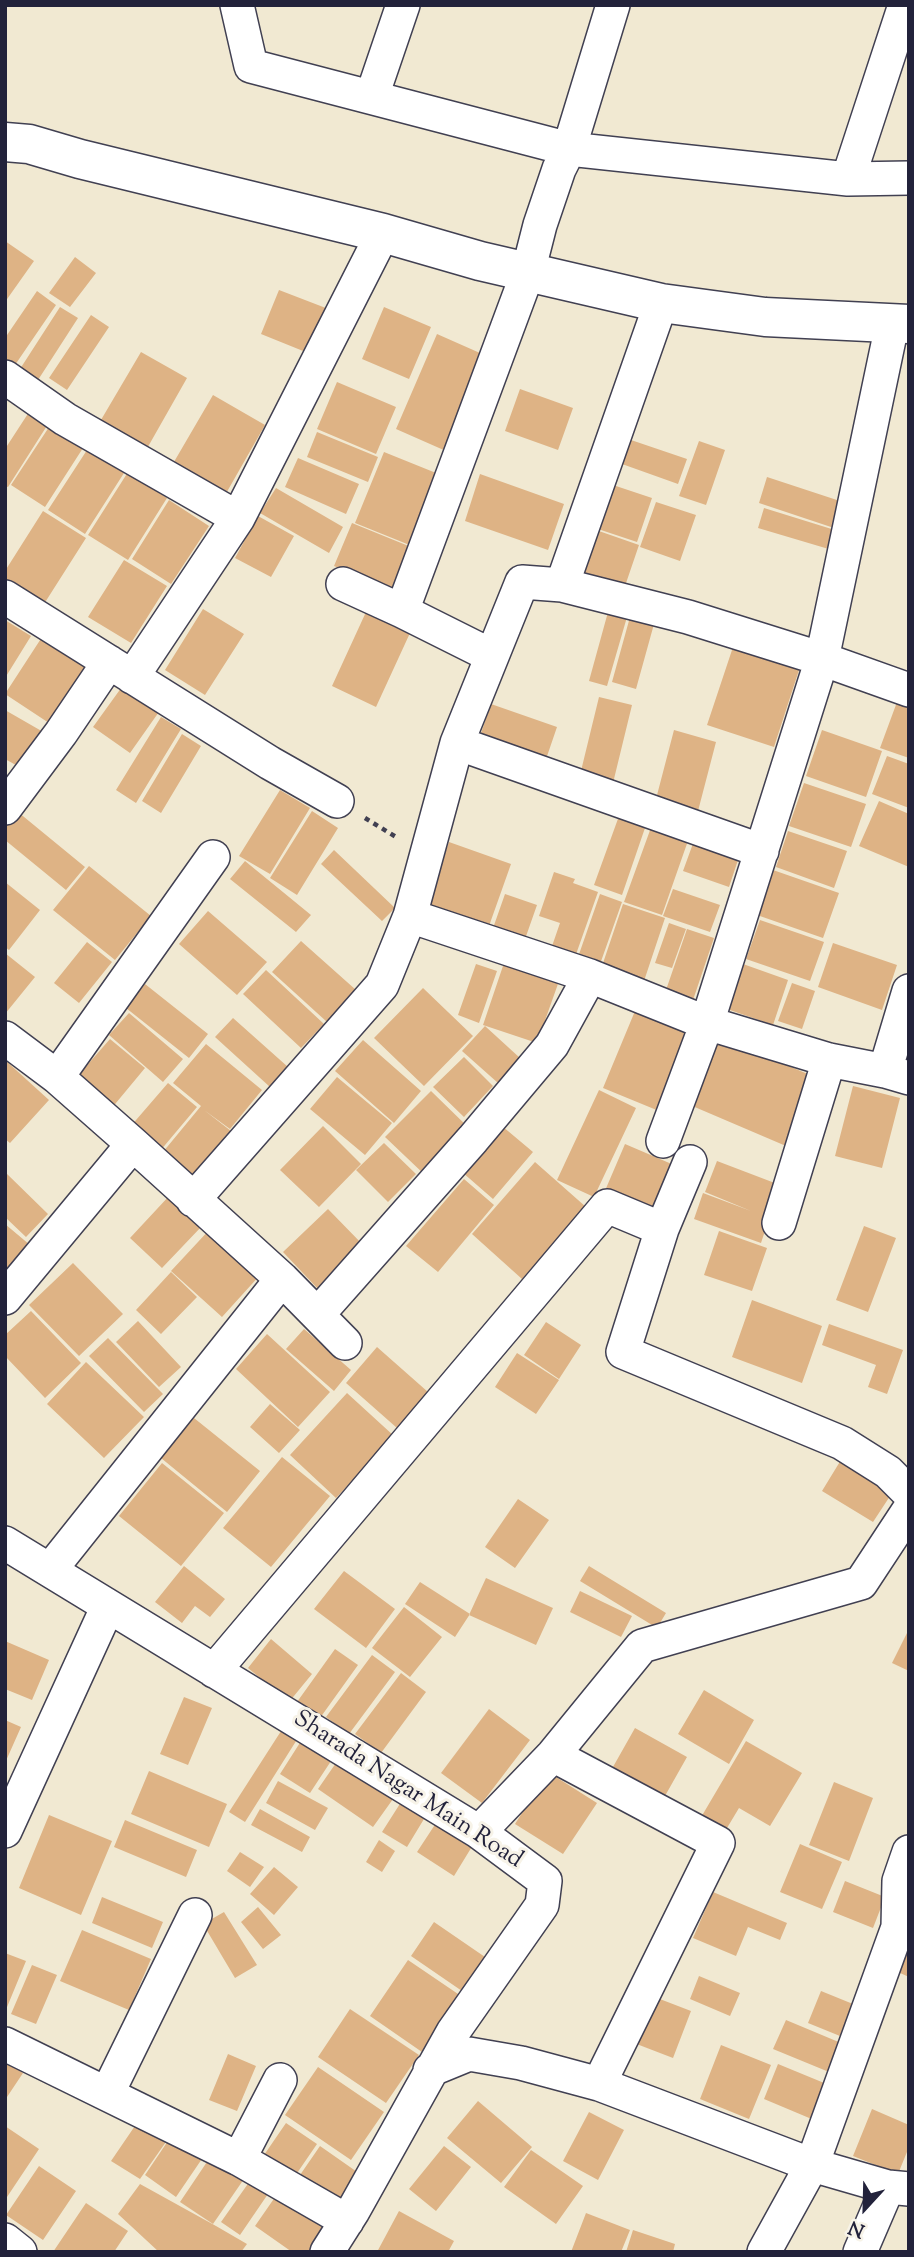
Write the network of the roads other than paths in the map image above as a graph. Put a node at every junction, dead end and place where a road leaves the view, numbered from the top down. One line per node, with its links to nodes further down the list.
1 (237, 5): 5 (street)
2 (403, 5): 5 (street)
3 (614, 5): 7 (street)
4 (905, 5): 9 (street)
5 (372, 96): 7 (street)
6 (5, 142): 10 (street)
7 (564, 159): 9 (street); 11 (street)
8 (909, 178): 9 (street)
9 (848, 179)
10 (383, 233): 11 (street); 15 (street)
11 (528, 272): 12 (street); 19 (street)
12 (661, 303): 13 (street); 17 (street)
13 (900, 325): 21 (street)
14 (5, 377): 15 (street)
15 (237, 518): 22 (street)
16 (343, 584): 19 (street)
17 (562, 584): 20 (street); 21 (street)
18 (5, 597): 22 (street)
19 (402, 611): 20 (street)
20 (492, 656): 24 (street)
21 (822, 659): 23 (street); 27 (street)
22 (120, 669): 25 (street); 26 (street)
23 (909, 690)
24 (457, 743): 27 (street); 29 (street)
25 (337, 801)
26 (5, 807)
27 (762, 851): 32 (street)
28 (212, 857): 36 (street)
29 (410, 916): 30 (street); 40 (street)
30 (590, 976): 32 (street); 45 (street)
31 (909, 991): 35 (street)
32 (708, 1023): 34 (street); 37 (street)
33 (5, 1038): 36 (street)
34 (829, 1060): 35 (street); 41 (street)
35 (897, 1075)
36 (57, 1077): 38 (street)
37 (663, 1141)
38 (133, 1144): 40 (street); 44 (street)
39 (690, 1162): 42 (street)
40 (193, 1200): 43 (street)
41 (779, 1223)
42 (662, 1230): 47 (street); 52 (street)
43 (282, 1279): 45 (street); 50 (street)
44 (5, 1298)
45 (318, 1314): 46 (street)
46 (345, 1342)
47 (909, 1493)
48 (909, 1510): 53 (street)
49 (5, 1543): 50 (street, Sharada Nagar Main Road)
50 (50, 1570): 51 (street, Sharada Nagar Main Road)
51 (108, 1606): 52 (street, Sharada Nagar Main Road); 54 (street)
52 (214, 1671): 55 (street, Sharada Nagar Main Road)
53 (553, 1755): 55 (street); 61 (street)
54 (5, 1831)
55 (479, 1832): 59 (street, Sharada Nagar Main Road)
56 (909, 1852): 64 (street)
57 (195, 1915): 62 (street)
58 (5, 2044): 62 (street)
59 (430, 2070): 61 (street); 66 (street, Sharada Nagar Main Road)
60 (280, 2080): 63 (street)
61 (598, 2084): 64 (street)
62 (107, 2094): 63 (street)
63 (239, 2159): 66 (street)
64 (812, 2165): 65 (street); 70 (street)
65 (899, 2188): 71 (street)
66 (347, 2221): 69 (street, Sharada Nagar Main Road)
67 (5, 2240): 68 (street)
68 (20, 2252)
69 (327, 2252)
70 (764, 2252)
71 (860, 2252)

